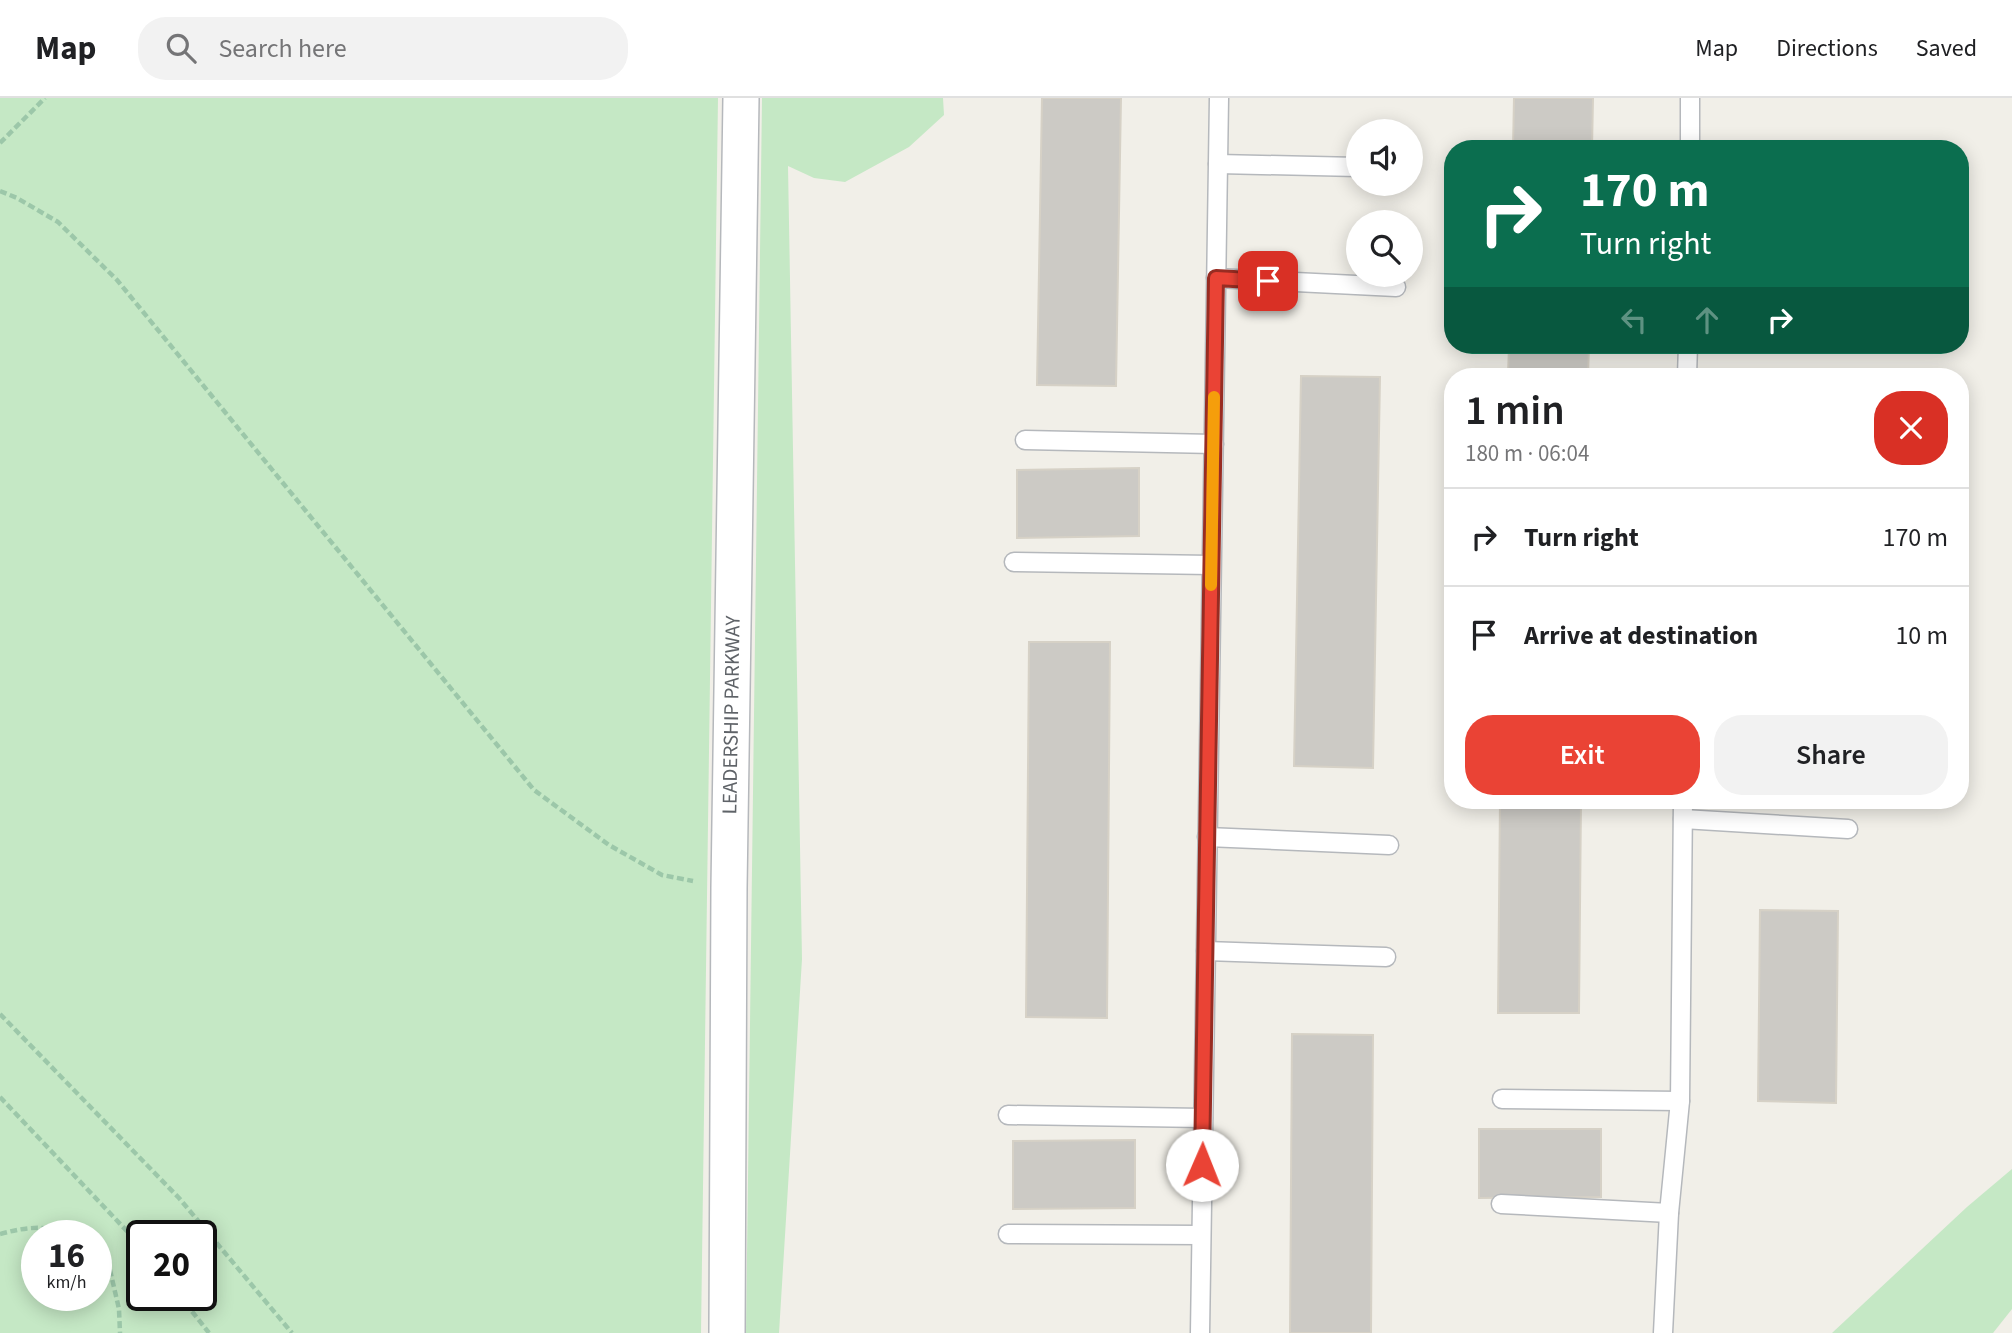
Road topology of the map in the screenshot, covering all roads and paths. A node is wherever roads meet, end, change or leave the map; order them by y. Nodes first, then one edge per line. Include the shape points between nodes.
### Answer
1 (44, 98) edge
2 (741, 98) edge
3 (1219, 98) edge
4 (1690, 98) edge
5 (1690, 140) edge
6 (0, 143) edge
7 (1218, 164) junction
8 (1346, 167) edge
9 (0, 191) edge
10 (1216, 278) junction
11 (1346, 284) edge
12 (1025, 440) dead end
13 (1214, 444) junction
14 (1014, 562) dead end
15 (1211, 565) junction
16 (1683, 809) edge
17 (1683, 820) junction
18 (1848, 828) dead end
19 (1207, 837) junction
20 (1389, 845) dead end
21 (729, 888) junction
22 (1206, 951) junction
23 (1385, 957) dead end
24 (0, 1014) edge
25 (0, 1097) edge
26 (1502, 1099) dead end
27 (1680, 1101) junction
28 (1008, 1115) dead end
29 (1203, 1118) junction
30 (1501, 1204) dead end
31 (1669, 1213) junction
32 (21, 1229) edge
33 (126, 1230) edge
34 (0, 1234) edge
35 (1008, 1234) dead end
36 (1201, 1235) junction
37 (112, 1279) edge
38 (192, 1311) edge
39 (120, 1333) edge
40 (209, 1333) edge
41 (292, 1333) edge
42 (727, 1333) edge
43 (1200, 1333) edge
44 (1663, 1333) edge

1 - 6 path
2 - 21 street, LEADERSHIP PARKWAY
3 - 7 lane
4 - 5 lane
7 - 8 lane
7 - 10 lane
9 - 21 path via 58,222 117,280 534,790 609,845 662,875
10 - 11 lane
10 - 13 lane
12 - 13 lane
13 - 15 lane
14 - 15 lane
15 - 19 lane
16 - 17 lane
17 - 18 lane
17 - 27 lane
19 - 20 lane
19 - 22 lane
21 - 42 street, LEADERSHIP PARKWAY
22 - 23 lane
22 - 29 lane
24 - 41 path via 179,1198
25 - 33 path
26 - 27 lane
27 - 31 lane
28 - 29 lane
29 - 36 lane
30 - 31 lane
31 - 44 lane
32 - 34 path
35 - 36 lane
36 - 43 lane
37 - 39 path
38 - 40 path

